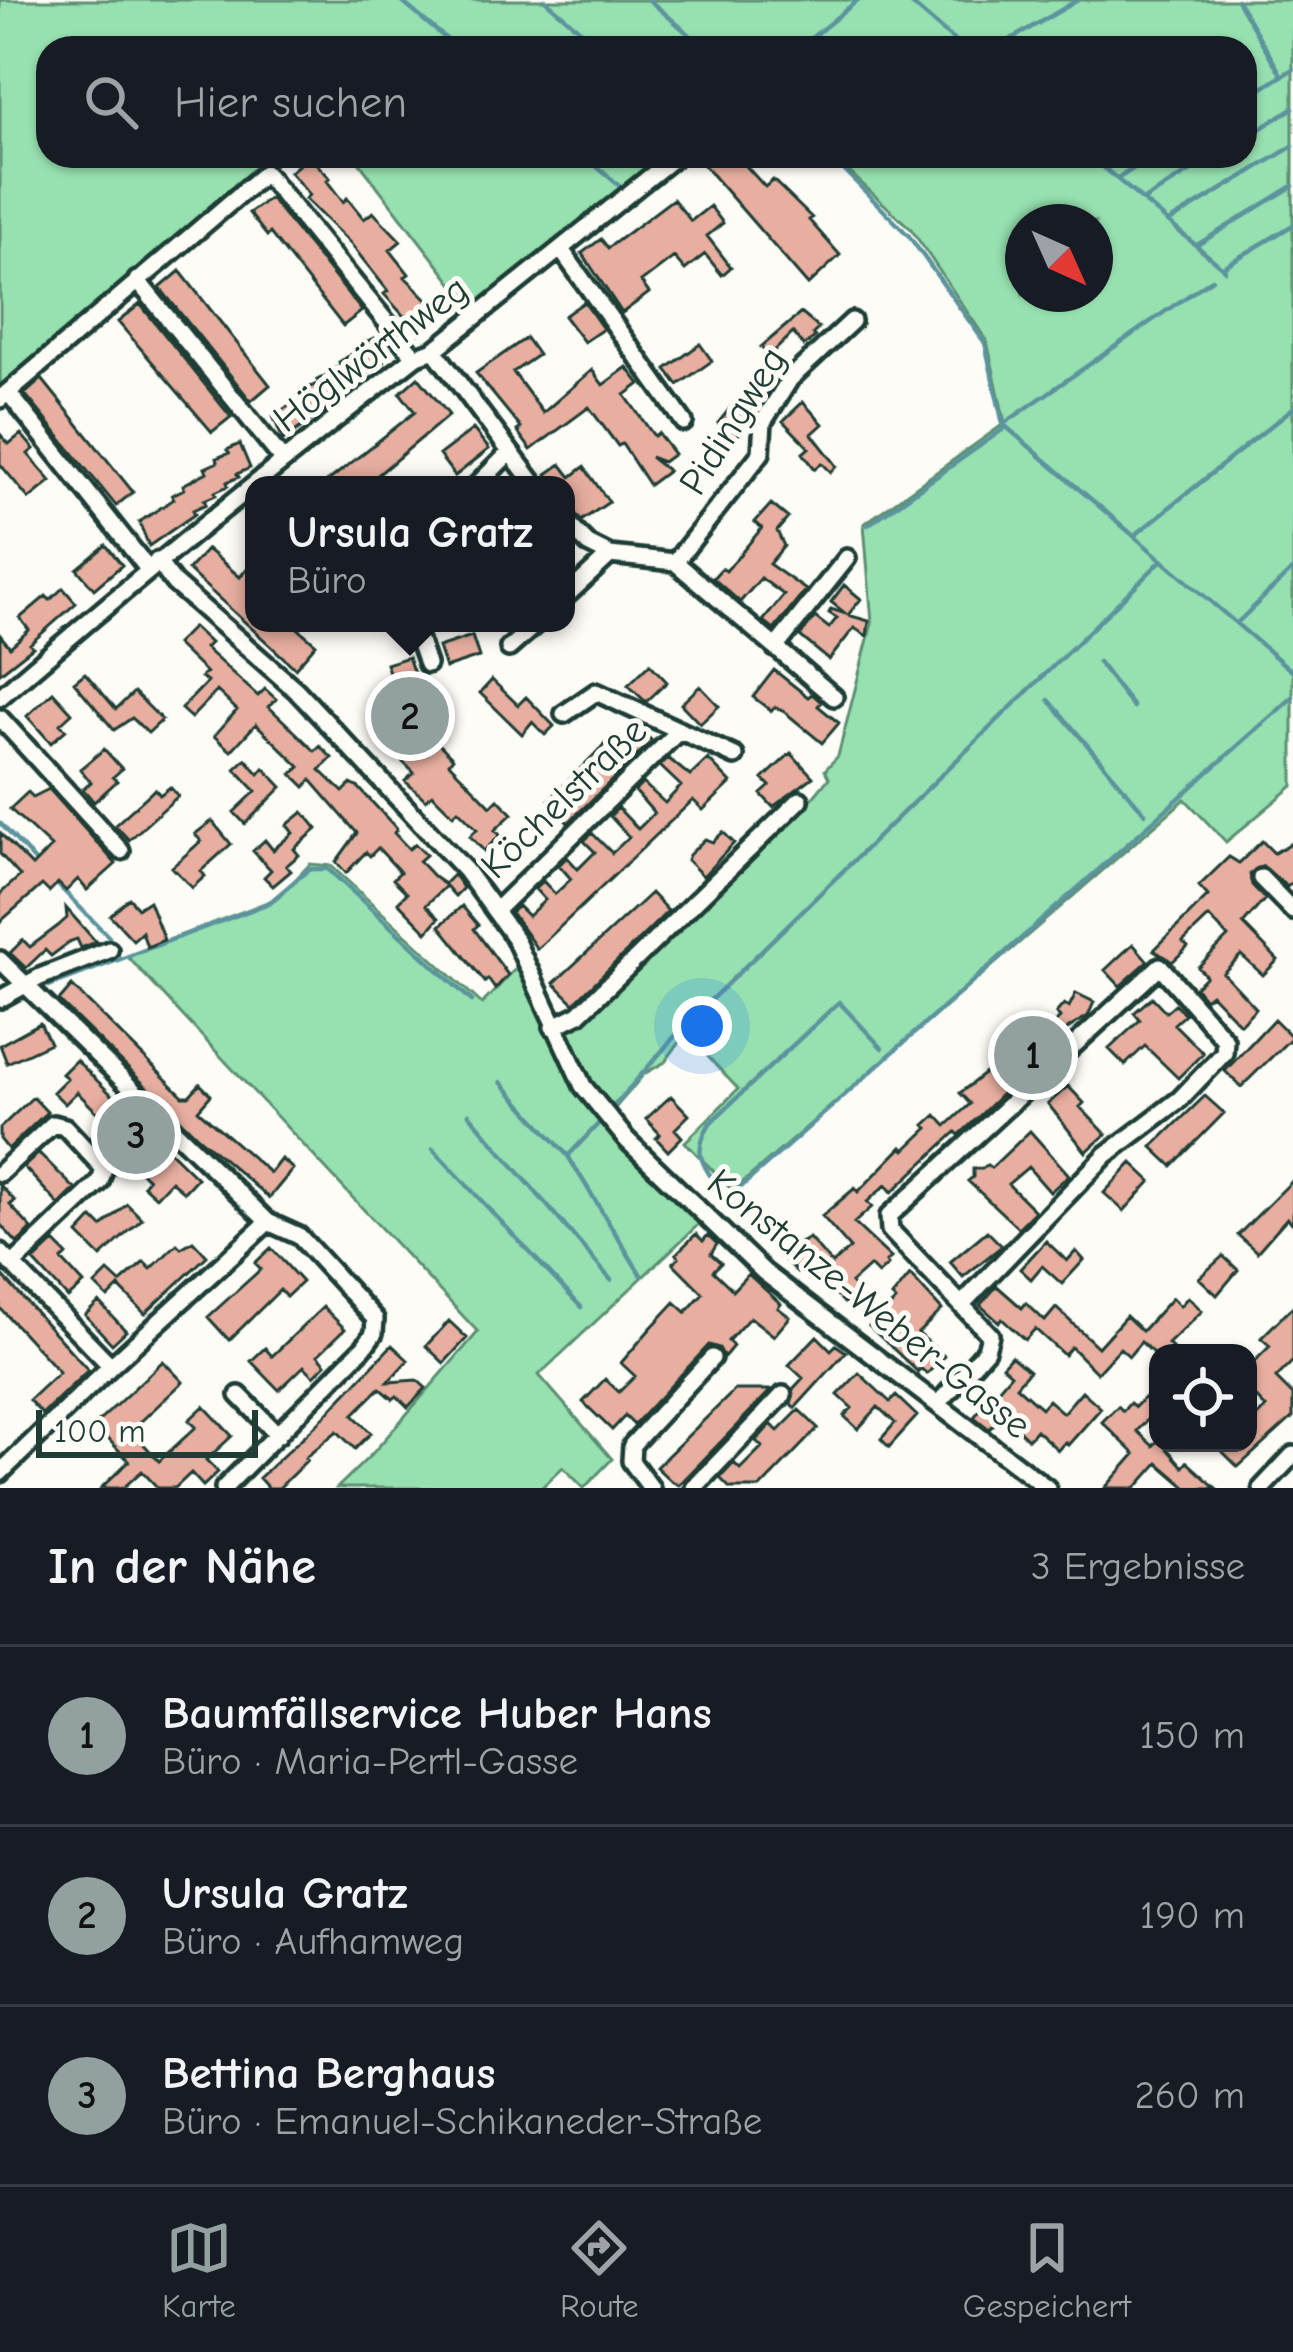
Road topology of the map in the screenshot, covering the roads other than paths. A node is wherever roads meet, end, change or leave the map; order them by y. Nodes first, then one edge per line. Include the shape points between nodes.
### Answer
1 (662, 168) edge
2 (562, 251) junction
3 (137, 280) junction
4 (853, 321) dead end
5 (434, 350) junction
6 (416, 358) junction
7 (4, 395) edge
8 (684, 422) dead end
9 (509, 453) junction
10 (283, 460) junction
11 (263, 476) edge
12 (486, 476) edge
13 (528, 476) edge
14 (245, 491) edge
15 (575, 531) edge
16 (610, 555) junction
17 (847, 557) dead end
18 (675, 562) junction
19 (153, 565) junction
20 (575, 588) edge
21 (416, 632) edge
22 (527, 632) edge
23 (509, 648) dead end
24 (775, 648) junction
25 (427, 664) dead end
26 (0, 697) edge
27 (834, 697) dead end
28 (564, 714) dead end
29 (0, 718) edge
30 (679, 731) junction
31 (735, 756) dead end
32 (800, 800) dead end
33 (121, 851) dead end
34 (1261, 878) dead end
35 (495, 911) junction
36 (1293, 911) edge
37 (109, 950) dead end
38 (0, 960) edge
39 (25, 988) junction
40 (0, 999) edge
41 (553, 1027) junction
42 (0, 1173) edge
43 (268, 1222) junction
44 (6, 1258) edge
45 (962, 1304) junction
46 (712, 1358) dead end
47 (110, 1366) junction
48 (239, 1395) dead end
49 (783, 1395) dead end
50 (938, 1404) junction
51 (278, 1435) junction
52 (1293, 1455) edge
53 (0, 1474) edge
54 (224, 1488) edge
55 (651, 1488) edge
56 (694, 1488) edge
57 (1047, 1488) edge
58 (1262, 1488) edge

1 - 2 street, Höglwörthweg
2 - 5 street, Höglwörthweg
2 - 8 street
3 - 6 street via 265,173
3 - 7 street
3 - 10 street
4 - 18 street, Pidingweg via 790,379 763,422 761,453
5 - 6 street, Höglwörthweg
5 - 9 street
6 - 10 street, Höglwörthweg
7 - 19 street, Konstanze-Weber-Gasse
9 - 12 street
9 - 13 street
10 - 11 street, Höglwörthweg
14 - 19 street, Höglwörthweg
15 - 16 street
16 - 18 street
16 - 20 street
17 - 24 street
18 - 24 street
19 - 26 street, Höglwörthweg
19 - 35 street, Konstanze-Weber-Gasse via 387,783
21 - 25 street
22 - 23 street
24 - 27 street
28 - 30 street, Köchelstraße via 596,692
29 - 33 street
30 - 31 street, Köchelstraße
30 - 35 street, Köchelstraße
32 - 41 street via 579,1014
34 - 36 street
35 - 41 street, Konstanze-Weber-Gasse
37 - 39 street
38 - 39 street
39 - 40 street
39 - 43 street
41 - 50 street, Konstanze-Weber-Gasse via 606,1115 700,1215
42 - 44 street via 53,1124 104,1169 100,1182
43 - 47 street
43 - 51 street via 299,1236 375,1319 364,1347
44 - 47 street
45 - 45 street via 890,1230 893,1209 1160,967 1226,1040 1224,1053 1180,1099 1106,1154
45 - 50 street via 990,1343
46 - 55 street via 632,1445 631,1461
47 - 53 street
48 - 51 street
49 - 56 street
50 - 57 street, Konstanze-Weber-Gasse
51 - 54 street
52 - 58 street

